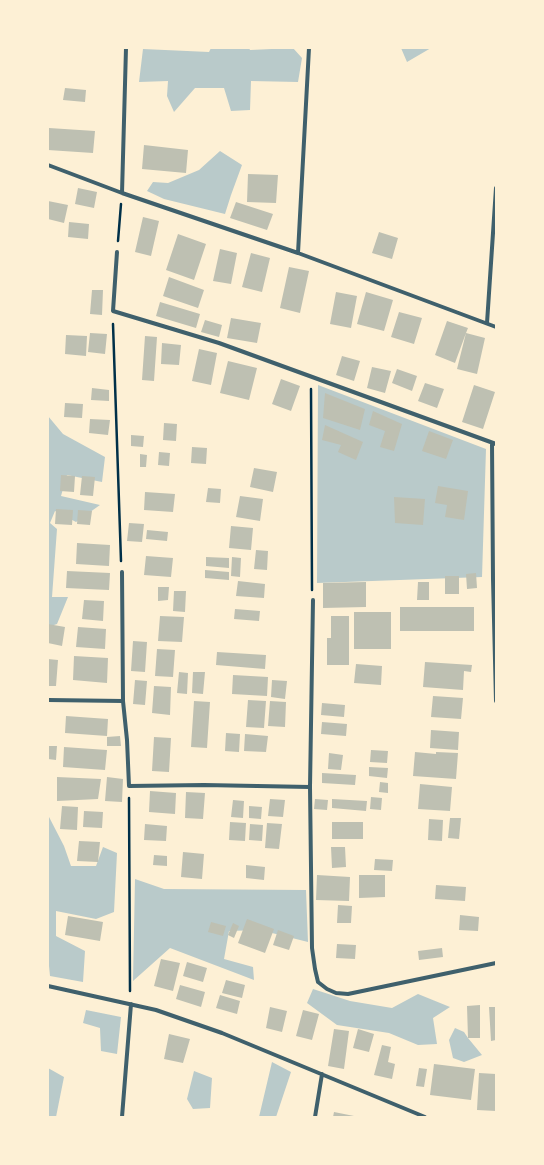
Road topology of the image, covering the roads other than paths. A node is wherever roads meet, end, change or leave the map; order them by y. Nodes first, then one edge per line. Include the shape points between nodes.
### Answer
1 (126, 48) edge
2 (309, 48) edge
3 (48, 165) edge
4 (496, 188) edge
5 (122, 192) junction
6 (117, 252) road end
7 (298, 253) junction
8 (487, 323) junction
9 (496, 326) edge
10 (494, 444) edge
11 (122, 572) road end
12 (312, 600) road end
13 (48, 700) edge
14 (123, 701) junction
15 (496, 701) edge
16 (310, 787) junction
17 (496, 964) edge
18 (48, 986) edge
19 (130, 1004) junction
20 (322, 1074) junction
21 (122, 1117) edge
22 (315, 1117) edge
23 (425, 1117) edge

1 - 5 street
2 - 7 street
3 - 5 street
4 - 8 street
5 - 7 street
6 - 10 street via 112,311 219,343
7 - 8 street
8 - 9 street
10 - 15 street via 493,579
11 - 14 street
12 - 16 street
13 - 14 street
14 - 16 street via 129,786
16 - 17 street via 312,948 318,982 336,993 348,994
18 - 19 street
19 - 20 street via 156,1010 222,1033
19 - 21 street
20 - 22 street
20 - 23 street

